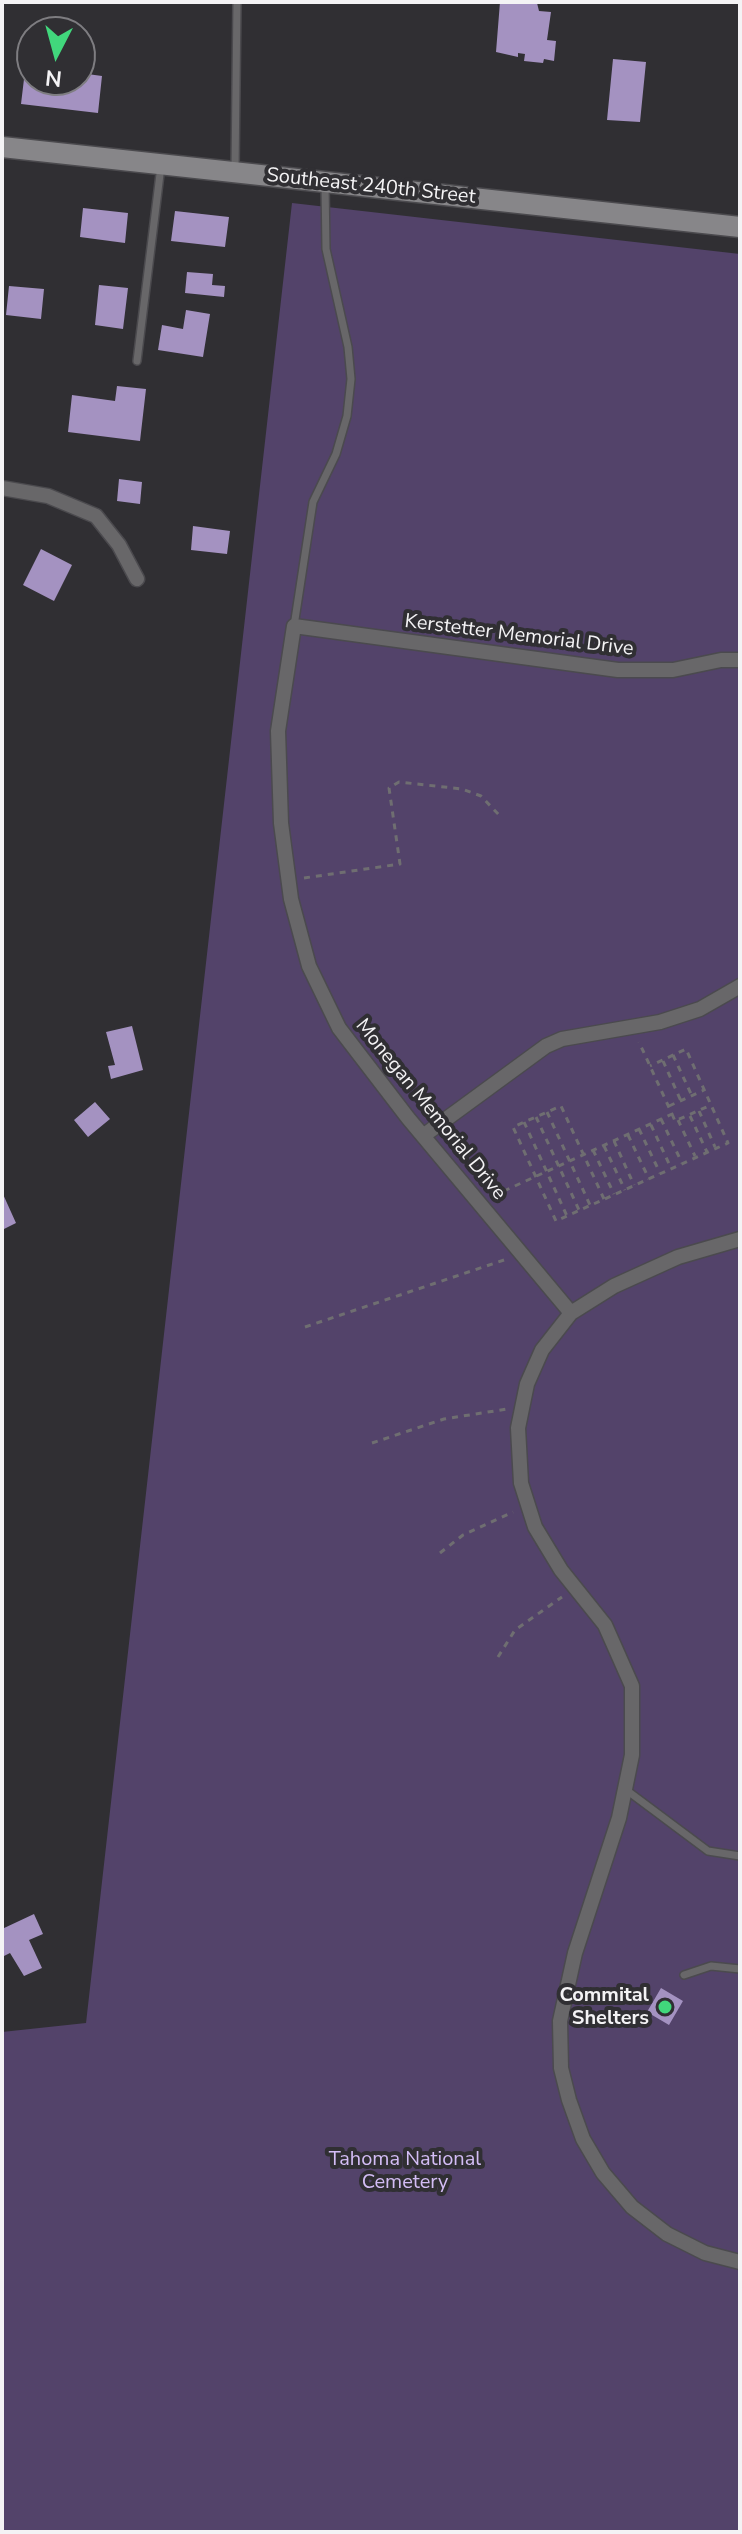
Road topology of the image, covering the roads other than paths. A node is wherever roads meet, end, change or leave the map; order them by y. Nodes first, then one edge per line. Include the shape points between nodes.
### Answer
1 (237, 2) edge
2 (2, 147) edge
3 (161, 164) junction
4 (235, 172) junction
5 (325, 182) junction
6 (740, 227) edge
7 (137, 361) dead end
8 (2, 488) edge
9 (137, 579) dead end
10 (294, 626) junction
11 (740, 660) edge
12 (740, 986) edge
13 (423, 1136) junction
14 (740, 1239) edge
15 (571, 1313) junction
16 (625, 1789) junction
17 (740, 1856) edge
18 (740, 1969) edge
19 (684, 1975) dead end
20 (740, 2262) edge

1 - 4 lane
2 - 3 main road, Southeast 240th Street
3 - 4 main road, Southeast 240th Street
3 - 7 lane
4 - 5 main road, Southeast 240th Street
5 - 6 main road, Southeast 240th Street
5 - 10 lane via 326,249 351,379 336,454 313,502
8 - 9 street via 48,496 96,516
10 - 11 street, Kerstetter Memorial Drive via 618,670 673,670
10 - 13 street, Monegan Memorial Drive via 278,731 281,823 291,899 309,966 339,1028
12 - 13 street via 700,1009 660,1022 546,1046
13 - 15 street, Monegan Memorial Drive
14 - 15 street via 678,1257
15 - 16 street via 542,1350 527,1384 518,1428 521,1483 535,1527 605,1625 632,1686 632,1755
16 - 17 lane via 708,1851
16 - 20 street via 575,1953 560,2021 561,2068 583,2139 632,2207 667,2234 705,2253
18 - 19 lane via 711,1966

